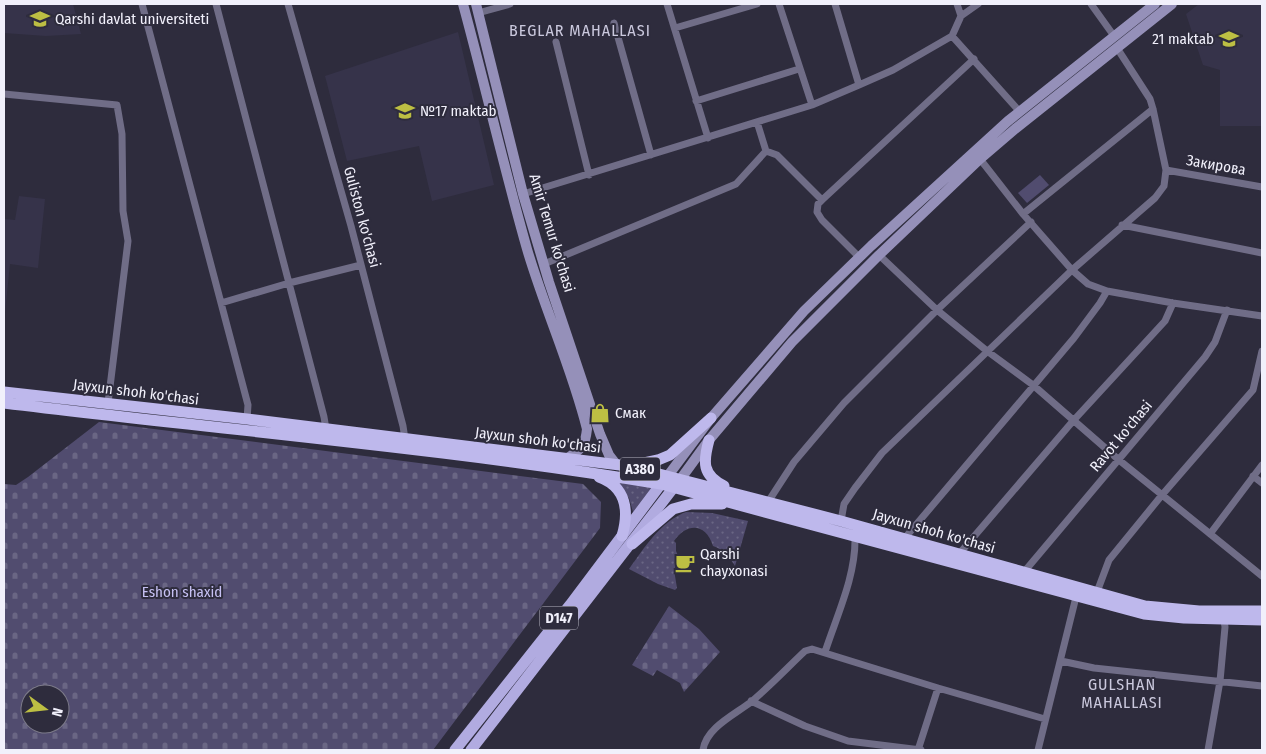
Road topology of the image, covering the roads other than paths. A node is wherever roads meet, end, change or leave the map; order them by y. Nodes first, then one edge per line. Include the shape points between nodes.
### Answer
1 (142, 4) edge
2 (216, 4) edge
3 (288, 4) edge
4 (463, 4) edge
5 (510, 4) edge
6 (667, 4) edge
7 (757, 4) edge
8 (779, 4) edge
9 (835, 4) edge
10 (957, 4) edge
11 (978, 4) edge
12 (1091, 4) edge
13 (1154, 4) edge
14 (1172, 4) edge
15 (477, 9) edge
16 (961, 16) junction
17 (614, 23) dead end
18 (675, 28) junction
19 (952, 36) junction
20 (1114, 36) junction
21 (556, 42) dead end
22 (1117, 48) junction
23 (974, 59) junction
24 (799, 70) junction
25 (859, 85) junction
26 (4, 94) edge
27 (696, 101) junction
28 (812, 105) junction
29 (1153, 108) junction
30 (1020, 112) junction
31 (757, 122) junction
32 (1000, 136) junction
33 (708, 138) junction
34 (766, 152) junction
35 (651, 155) junction
36 (980, 159) junction
37 (1166, 170) junction
38 (589, 175) junction
39 (1262, 187) edge
40 (523, 194) junction
41 (822, 200) junction
42 (1023, 214) junction
43 (1031, 222) junction
44 (1122, 225) junction
45 (1262, 253) edge
46 (879, 255) junction
47 (859, 258) junction
48 (544, 264) junction
49 (360, 265) junction
50 (1072, 270) junction
51 (289, 283) junction
52 (1106, 291) junction
53 (221, 303) junction
54 (1173, 303) junction
55 (938, 310) junction
56 (1227, 310) junction
57 (1262, 316) edge
58 (987, 350) junction
59 (1262, 351) edge
60 (1033, 385) junction
61 (9, 398) edge
62 (103, 403) junction
63 (97, 414) junction
64 (711, 418) junction
65 (247, 419) junction
66 (1073, 421) junction
67 (326, 429) junction
68 (405, 439) junction
69 (709, 440) junction
70 (568, 458) junction
71 (1119, 460) junction
72 (616, 464) junction
73 (1262, 465) edge
74 (628, 466) junction
75 (584, 472) junction
76 (1253, 476) junction
77 (664, 480) junction
78 (678, 483) junction
79 (1262, 483) edge
80 (1162, 495) junction
81 (737, 499) junction
82 (768, 502) junction
83 (840, 521) junction
84 (1210, 534) junction
85 (622, 536) junction
86 (855, 537) junction
87 (904, 538) junction
88 (632, 544) junction
89 (959, 554) junction
90 (1024, 572) junction
91 (1262, 576) edge
92 (1096, 592) junction
93 (1076, 597) junction
94 (1262, 611) edge
95 (1224, 620) junction
96 (1262, 620) edge
97 (825, 652) junction
98 (1061, 661) junction
99 (1220, 680) junction
100 (1262, 686) edge
101 (938, 688) junction
102 (751, 701) junction
103 (1045, 719) junction
104 (455, 750) edge
105 (472, 750) edge
106 (703, 750) edge
107 (919, 750) edge
108 (1038, 750) edge
109 (1208, 750) edge

1 - 53 street
2 - 51 street
3 - 49 street, Guliston ko'chasi
4 - 70 main road, Amir Temur ko'chasi via 527,249 587,429 583,447
5 - 15 street
6 - 18 street
7 - 18 street
8 - 24 street
9 - 25 street
10 - 16 street
11 - 16 street
12 - 20 street
13 - 20 main road
14 - 22 main road
15 - 40 main road, Amir Temur ko'chasi
16 - 19 street
17 - 35 street
18 - 27 street
19 - 23 street
19 - 25 street via 893,70
20 - 30 main road
21 - 38 street
22 - 29 street
22 - 32 main road
23 - 30 street
23 - 41 street
24 - 27 street
24 - 28 street
25 - 28 street
26 - 62 street via 117,105 122,134 123,211 128,241
27 - 33 street
28 - 31 street
29 - 37 street
29 - 42 street
30 - 32 main road
31 - 33 street
31 - 34 street
32 - 36 main road
32 - 47 main road
33 - 35 street
34 - 41 street via 777,155
34 - 48 street via 736,184
35 - 38 street
36 - 42 street
36 - 46 main road
37 - 39 street, Закирова
37 - 44 street via 1164,186 1155,198
38 - 40 street
40 - 48 main road, Amir Temur ko'chasi
41 - 47 street via 817,212 822,220
42 - 43 street
43 - 50 street
43 - 55 street
44 - 45 street
44 - 50 street
46 - 55 street
46 - 69 main road via 792,342
47 - 64 main road via 804,311
48 - 72 main road, Amir Temur ko'chasi via 600,434
49 - 51 street
49 - 68 street, Guliston ko'chasi
50 - 52 street via 1088,284
50 - 58 street
51 - 53 street
51 - 67 street
52 - 54 street
52 - 60 street via 1074,338
53 - 65 street via 248,405
54 - 56 street
54 - 66 street via 1165,321
55 - 58 street
55 - 82 street via 844,403 794,462
56 - 57 street
56 - 71 street, Ravot ko'chasi via 1215,342 1205,357
58 - 60 street
58 - 83 street via 882,454 854,488 844,504
59 - 80 street via 1253,390
60 - 66 street
60 - 87 street
61 - 62 highway, Jayxun shoh ko'chasi / A380
61 - 63 highway, Jayxun shoh ko'chasi / A380
62 - 63 highway
62 - 65 highway, Jayxun shoh ko'chasi / A380
63 - 75 highway, Jayxun shoh ko'chasi / A380
64 - 74 highway via 670,455
64 - 77 main road
65 - 67 highway, Jayxun shoh ko'chasi / A380
66 - 71 street
66 - 89 street
67 - 68 highway, Jayxun shoh ko'chasi / A380
68 - 70 highway, Jayxun shoh ko'chasi / A380
69 - 78 main road
69 - 81 highway via 704,457 710,477
70 - 72 highway, Jayxun shoh ko'chasi / A380
71 - 80 street
71 - 90 street, Ravot ko'chasi
72 - 74 highway, Jayxun shoh ko'chasi / A380
73 - 76 street
74 - 77 highway, Jayxun shoh ko'chasi / A380
75 - 77 highway, Jayxun shoh ko'chasi / A380
75 - 85 highway via 607,480 620,493 626,506
76 - 79 street
76 - 84 street
77 - 78 highway, Jayxun shoh ko'chasi / A380
77 - 85 main road, D147
78 - 81 highway, Jayxun shoh ko'chasi / A380
78 - 88 main road, D147
80 - 84 street
80 - 92 street via 1109,560
81 - 82 highway, Jayxun shoh ko'chasi / A380
81 - 86 highway, Jayxun shoh ko'chasi / A380
81 - 88 highway via 674,509
82 - 83 highway, Jayxun shoh ko'chasi / A380
83 - 87 highway, Jayxun shoh ko'chasi / A380
84 - 91 street
85 - 104 main road, D147
86 - 93 highway, Jayxun shoh ko'chasi / A380
86 - 97 street via 852,570
87 - 89 highway, Jayxun shoh ko'chasi / A380
88 - 105 main road, D147
89 - 90 highway, Jayxun shoh ko'chasi / A380
90 - 92 highway, Jayxun shoh ko'chasi / A380
92 - 94 highway, Jayxun shoh ko'chasi / A380 via 1145,606 1177,610
93 - 95 highway, Jayxun shoh ko'chasi / A380 via 1144,614
93 - 98 street
95 - 96 highway, Jayxun shoh ko'chasi / A380
95 - 99 street
97 - 101 street
97 - 102 street via 805,651
98 - 99 street via 1094,668
98 - 103 street
99 - 100 street
99 - 109 street
101 - 103 street
101 - 107 street
102 - 106 street via 720,724 704,742
102 - 107 street via 804,726 848,740
103 - 108 street

